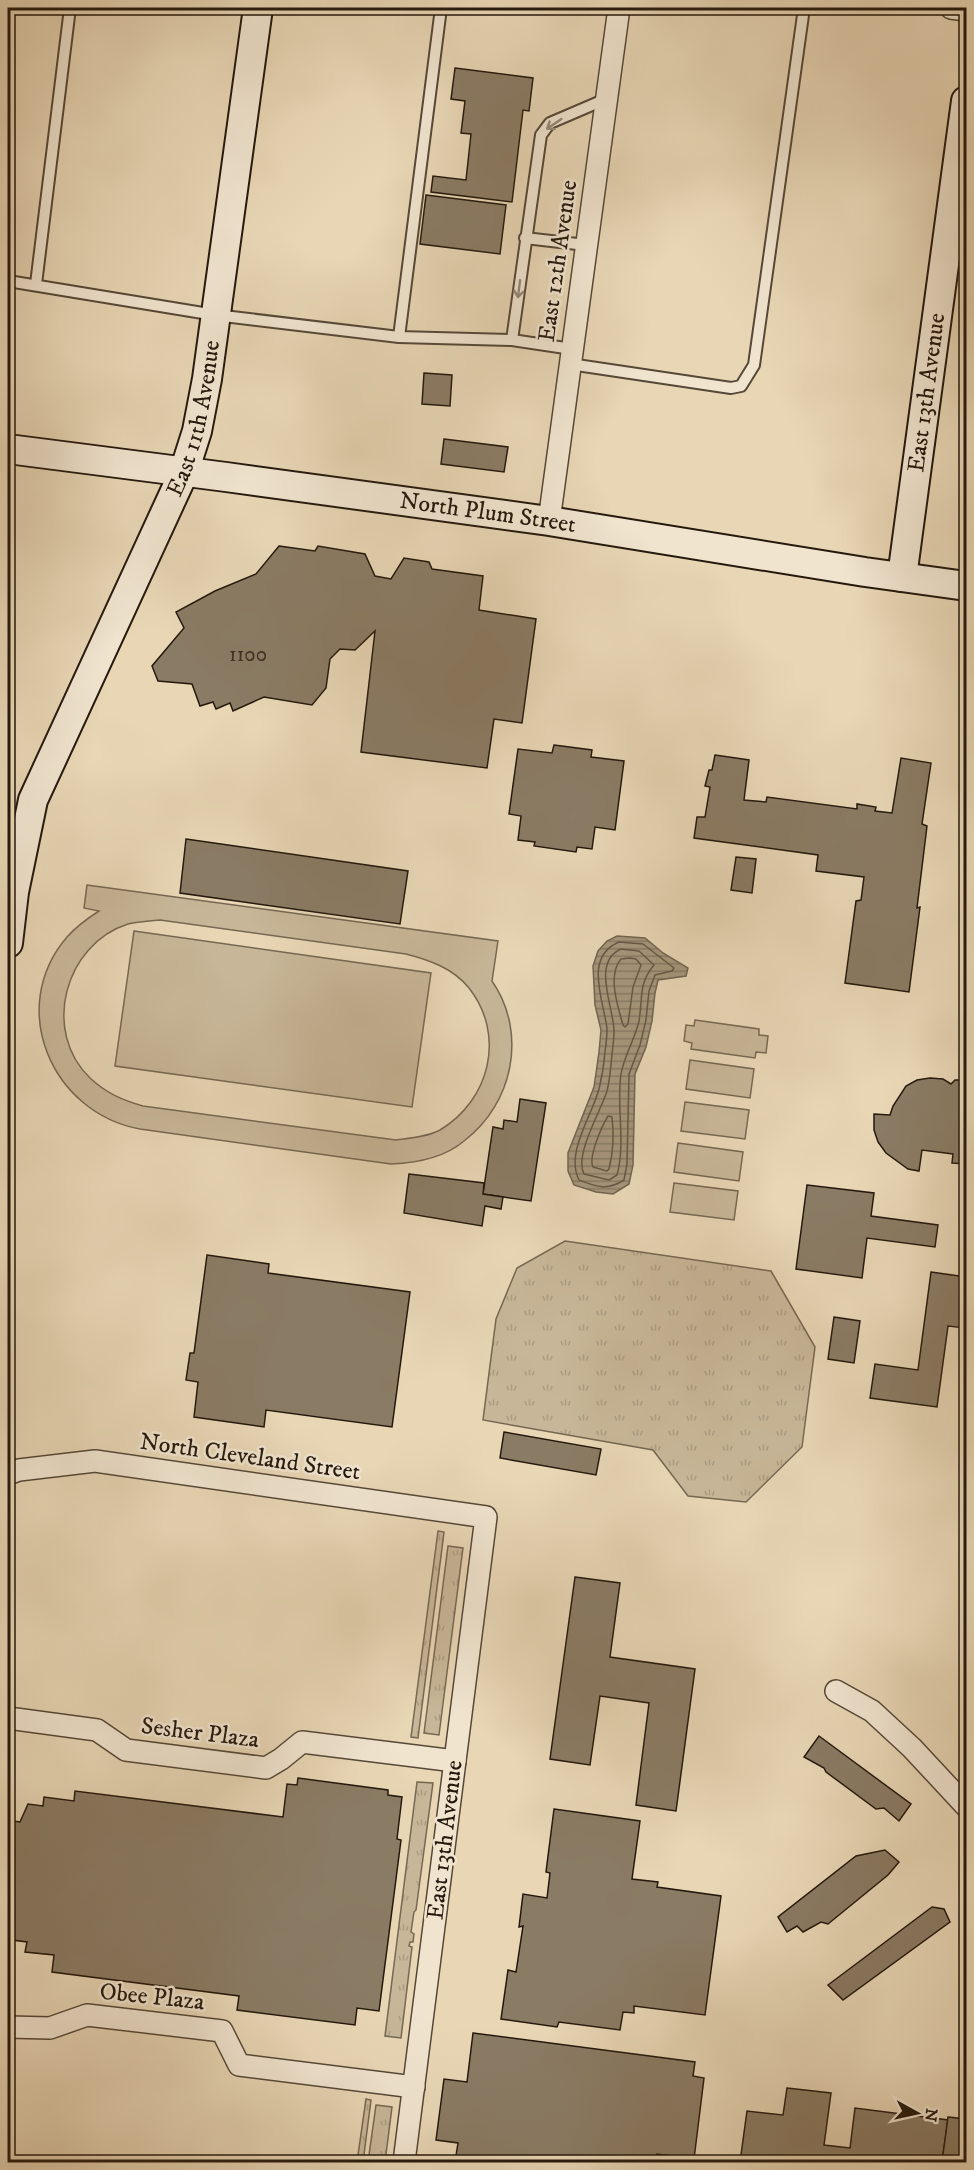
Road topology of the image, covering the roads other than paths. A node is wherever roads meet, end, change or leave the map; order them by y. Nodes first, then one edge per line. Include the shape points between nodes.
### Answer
1 (70, 8) edge
2 (258, 8) edge
3 (441, 8) edge
4 (619, 8) edge
5 (804, 8) edge
6 (951, 8) edge
7 (966, 9) edge
8 (606, 99) junction
9 (966, 102) edge
10 (525, 238) junction
11 (586, 245) junction
12 (8, 280) edge
13 (36, 284) junction
14 (215, 315) junction
15 (399, 337) junction
16 (512, 340) junction
17 (571, 357) junction
18 (8, 449) edge
19 (184, 472) junction
20 (549, 521) junction
21 (902, 577) junction
22 (966, 586) edge
23 (33, 800) junction
24 (8, 822) edge
25 (8, 943) edge
26 (8, 1474) edge
27 (486, 1517) joint
28 (836, 1691) dead end
29 (8, 1718) edge
30 (454, 1761) junction
31 (966, 1806) edge
32 (8, 2027) edge
33 (414, 2087) junction
34 (404, 2163) edge

1 - 13 lane
2 - 14 street, East 11th Avenue
3 - 15 lane
4 - 8 street, East 12th Avenue
5 - 17 lane via 751,372 741,386 731,388
6 - 7 street
8 -> 10 lane via 550,123 541,135
8 - 11 street, East 12th Avenue
9 - 21 street, East 13th Avenue
10 - 11 lane
10 -> 16 lane
11 - 17 street, East 12th Avenue
12 - 13 lane
13 - 14 lane
14 - 15 lane
14 - 19 street, East 11th Avenue via 197,431
15 - 16 lane
16 - 17 lane
17 - 20 street, East 12th Avenue
18 - 19 street, North Plum Street
19 - 20 street, North Plum Street
19 - 23 street, East 11th Avenue
20 - 21 street, North Plum Street
21 - 22 street, North Plum Street
23 - 24 street, East 11th Avenue
23 - 25 street, East 11th Avenue
26 - 27 street, North Cleveland Street via 95,1461
27 - 30 street, East 13th Avenue
28 - 31 street via 872,1711
29 - 30 street, Sesher Plaza via 97,1730 126,1750 266,1768 302,1742
30 - 33 street, East 13th Avenue
32 - 33 street, Obee Plaza via 50,2028 87,2015 222,2031 239,2065
33 - 34 street, East 13th Avenue

